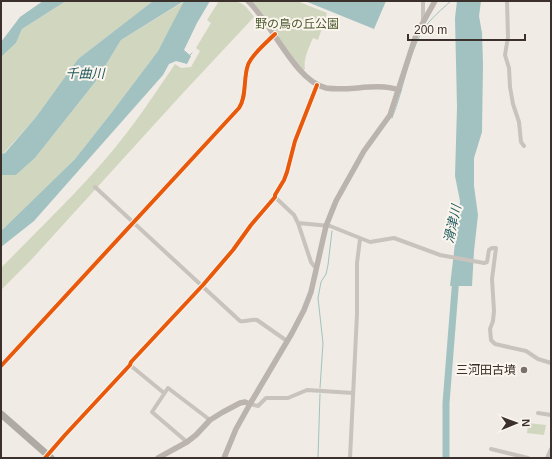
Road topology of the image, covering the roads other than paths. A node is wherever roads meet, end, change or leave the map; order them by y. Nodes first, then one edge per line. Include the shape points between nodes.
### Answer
1 (248, 1) edge
2 (423, 1) edge
3 (435, 1) edge
4 (507, 1) edge
5 (423, 22) junction
6 (274, 34) junction
7 (317, 85) junction
8 (399, 90) junction
9 (524, 146) dead end
10 (95, 187) dead end
11 (275, 197) junction
12 (134, 221) junction
13 (298, 223) junction
14 (326, 226) junction
15 (360, 239) junction
16 (317, 266) junction
17 (203, 285) junction
18 (288, 341) junction
19 (551, 363) edge
20 (130, 365) junction
21 (1, 366) edge
22 (164, 393) junction
23 (353, 393) junction
24 (250, 404) junction
25 (538, 413) dead end
26 (1, 414) edge
27 (551, 415) edge
28 (210, 420) junction
29 (187, 442) junction
30 (490, 449) dead end
31 (551, 449) edge
32 (47, 457) edge
33 (158, 458) edge
34 (224, 458) edge
35 (350, 458) edge
36 (528, 458) edge
37 (547, 458) edge

1 - 6 street
2 - 5 street
3 - 5 street
4 - 9 street via 508,37 505,55 510,68 513,104
5 - 8 street via 412,45
6 - 7 street via 301,73
6 - 12 street via 249,62 239,108
7 - 8 street via 326,88 383,87
7 - 11 street via 295,141 287,172
8 - 14 street via 390,115 349,177
10 - 12 street
11 - 13 street via 294,215
11 - 17 street
12 - 17 street
12 - 21 street
13 - 14 street
13 - 16 street via 311,262
14 - 15 street via 345,231
14 - 16 street
15 - 19 street via 370,242 394,238 440,255 484,263 487,262 489,250 496,248 492,280 494,311 490,329 491,340 495,344 526,351 538,359
15 - 23 street via 356,263 357,314
16 - 18 street via 308,300
17 - 18 street via 240,321 257,320
17 - 20 street
18 - 24 street
20 - 22 street
20 - 32 street
22 - 28 street via 168,388
22 - 29 street via 152,412
23 - 24 street via 307,390 288,398 266,398 258,406
23 - 35 street
24 - 28 street via 240,402
24 - 34 street
25 - 27 street
26 - 32 highway
28 - 29 street
29 - 33 street
30 - 36 street
31 - 37 street

